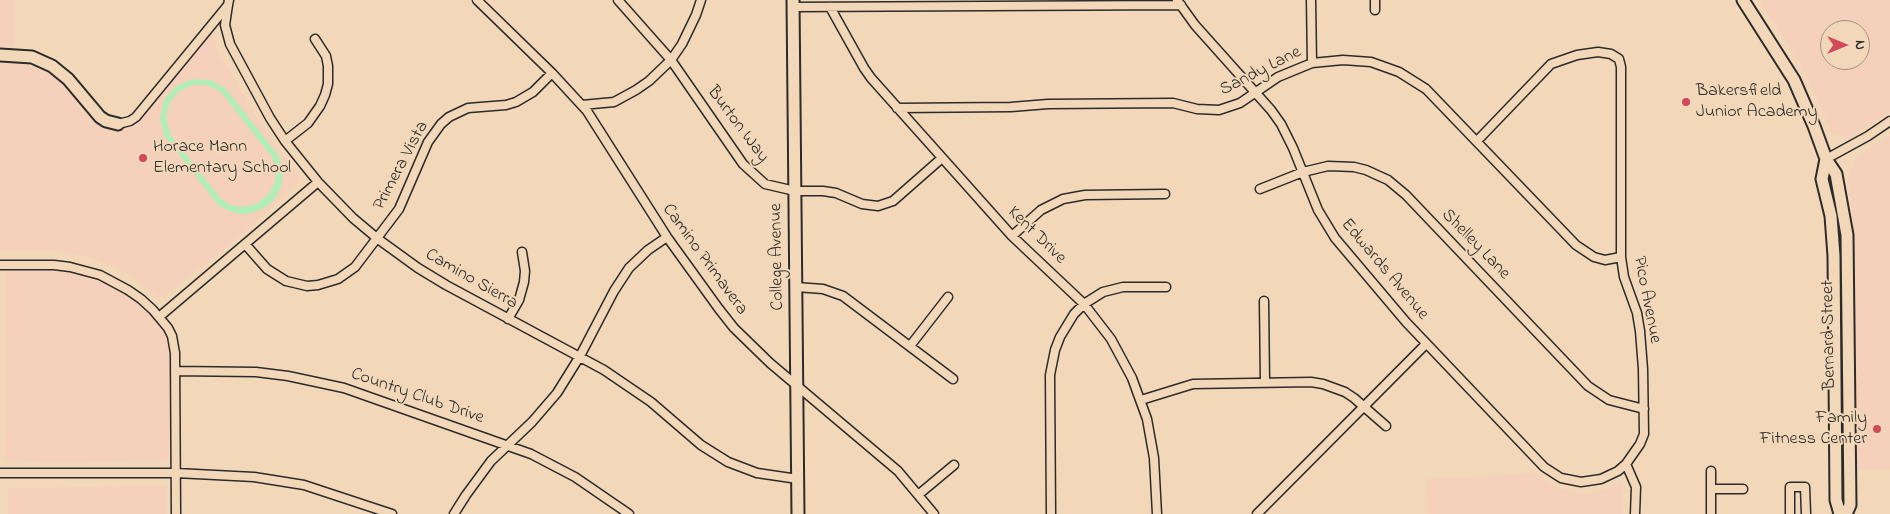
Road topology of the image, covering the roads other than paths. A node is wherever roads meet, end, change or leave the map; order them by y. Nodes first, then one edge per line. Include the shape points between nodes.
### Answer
1 (478, 0) edge
2 (618, 0) edge
3 (701, 0) edge
4 (1311, 0) edge
5 (1375, 0) edge
6 (1743, 0) edge
7 (228, 2) edge
8 (1179, 2) edge
9 (1034, 3) edge
10 (793, 4) edge
11 (830, 7) junction
12 (1375, 10) dead end
13 (316, 39) dead end
14 (0, 55) edge
15 (670, 60) junction
16 (1312, 63) junction
17 (552, 73) junction
18 (1256, 93) junction
19 (582, 105) junction
20 (898, 108) junction
21 (1890, 121) edge
22 (118, 124) joint
23 (285, 141) junction
24 (1477, 141) junction
25 (942, 158) junction
26 (1826, 159) junction
27 (1302, 172) junction
28 (318, 182) junction
29 (1260, 190) dead end
30 (795, 191) junction
31 (1166, 194) dead end
32 (1012, 236) junction
33 (667, 237) junction
34 (378, 239) junction
35 (245, 244) junction
36 (522, 252) dead end
37 (1621, 257) junction
38 (0, 265) edge
39 (796, 287) junction
40 (1166, 287) dead end
41 (948, 296) dead end
42 (1264, 301) dead end
43 (1084, 304) junction
44 (159, 317) junction
45 (508, 319) junction
46 (1426, 344) junction
47 (910, 346) junction
48 (580, 356) junction
49 (175, 371) junction
50 (953, 379) dead end
51 (1265, 383) junction
52 (797, 386) junction
53 (1141, 400) junction
54 (1363, 406) junction
55 (1644, 409) junction
56 (1386, 426) dead end
57 (507, 444) junction
58 (1626, 464) junction
59 (954, 465) dead end
60 (1711, 471) dead end
61 (0, 473) edge
62 (176, 473) junction
63 (798, 479) junction
64 (1712, 489) junction
65 (1743, 489) dead end
66 (918, 495) junction
67 (176, 514) edge
68 (392, 514) edge
69 (454, 514) edge
70 (629, 514) edge
71 (798, 514) edge
72 (934, 514) edge
73 (1051, 514) edge
74 (1157, 514) edge
75 (1257, 514) edge
76 (1635, 514) edge
77 (1711, 514) edge
78 (1790, 514) edge
79 (1806, 514) edge
80 (1840, 514) edge
81 (1846, 514) edge

1 - 17 street, Camino Primavera
2 - 15 street, Burton Way
3 - 15 street via 690,30
4 - 16 street
5 - 12 street
6 - 26 street, Bernard Street via 1794,80
7 - 22 street via 136,117
7 - 23 street, Camino Sierra via 225,25 230,44
8 - 9 street
8 - 18 street, Edwards Avenue via 1195,25
9 - 11 street
10 - 11 street
10 - 30 street, College Avenue
11 - 20 street, Kent Drive via 864,68
13 - 23 street via 328,66 325,95 308,123
14 - 22 street via 32,57 52,66 68,79 100,117
15 - 19 street via 649,81 622,99 606,104
15 - 30 street, Burton Way via 743,164 765,184
16 - 18 street, Sandy Lane via 1278,77
16 - 24 street, Sandy Lane via 1357,60 1399,72 1426,89
17 - 19 street, Camino Primavera
17 - 34 street, Primera Vista via 534,92 516,102 468,108 441,124 428,142 399,209
18 - 20 street, Sandy Lane via 1240,104 1219,110 1173,103
18 - 27 street, Edwards Avenue via 1280,124
19 - 33 street, Camino Primavera
20 - 25 street, Kent Drive
21 - 26 street
23 - 28 street, Camino Sierra
24 - 37 street, Sandy Lane via 1576,245 1605,260
24 - 37 street, Pico Avenue via 1551,64 1586,54 1606,53 1619,59
25 - 30 street, Burton Way via 893,201 878,206 862,204 836,193
25 - 32 street, Kent Drive
26 - 80 street, Bernard Street via 1822,180 1831,216 1834,256 1836,500
26 - 81 street, Bernard Street via 1836,174 1847,236 1850,505
27 - 29 street, Shelley Lane
27 - 46 street, Edwards Avenue via 1318,210 1335,238
27 - 55 street, Shelley Lane via 1341,166 1366,170 1388,180 1588,386 1609,400
28 - 34 street, Camino Sierra
28 - 35 street
30 - 39 street, College Avenue
31 - 32 street via 1068,198 1041,210
32 - 43 street, Kent Drive
33 - 48 street via 638,258 624,274
33 - 52 street, Camino Primavera via 734,328
34 - 35 street, Primera Vista via 346,274 318,285 296,284 276,276
34 - 45 street, Camino Sierra via 418,268
35 - 44 street
36 - 45 street via 524,282
37 - 55 street, Pico Avenue via 1640,331
38 - 44 street via 54,265 92,273 128,290
39 - 47 street via 823,289 844,296
39 - 52 street, College Avenue
40 - 43 street via 1113,289
41 - 47 street
42 - 51 street
43 - 53 street, Kent Drive via 1116,346
43 - 73 street via 1066,326 1052,362
44 - 49 street via 172,336
45 - 48 street, Camino Sierra
46 - 54 street
46 - 58 street, Edwards Avenue via 1552,473 1571,481 1591,482 1610,476
47 - 50 street
48 - 57 street via 545,408
48 - 63 street, Camino Sierra via 628,385 701,445 728,462 757,474
49 - 57 street, Country Club Drive via 256,372 313,380 376,398
49 - 62 street
51 - 53 street via 1193,384
51 - 54 street via 1323,384 1345,392
52 - 63 street, College Avenue
52 - 66 street, Camino Primavera via 898,471
53 - 74 street, Kent Drive via 1154,458
54 - 56 street
54 - 75 street
55 - 58 street, Pico Avenue via 1644,434
57 - 69 street via 476,479
57 - 70 street, Country Club Drive via 575,477
58 - 76 street via 1636,487
59 - 66 street
60 - 64 street
61 - 62 street
62 - 67 street
62 - 68 street via 279,480 328,492
63 - 71 street, College Avenue
64 - 65 street
64 - 77 street
66 - 72 street, Camino Primavera
78 - 79 street via 1790,487 1806,486

